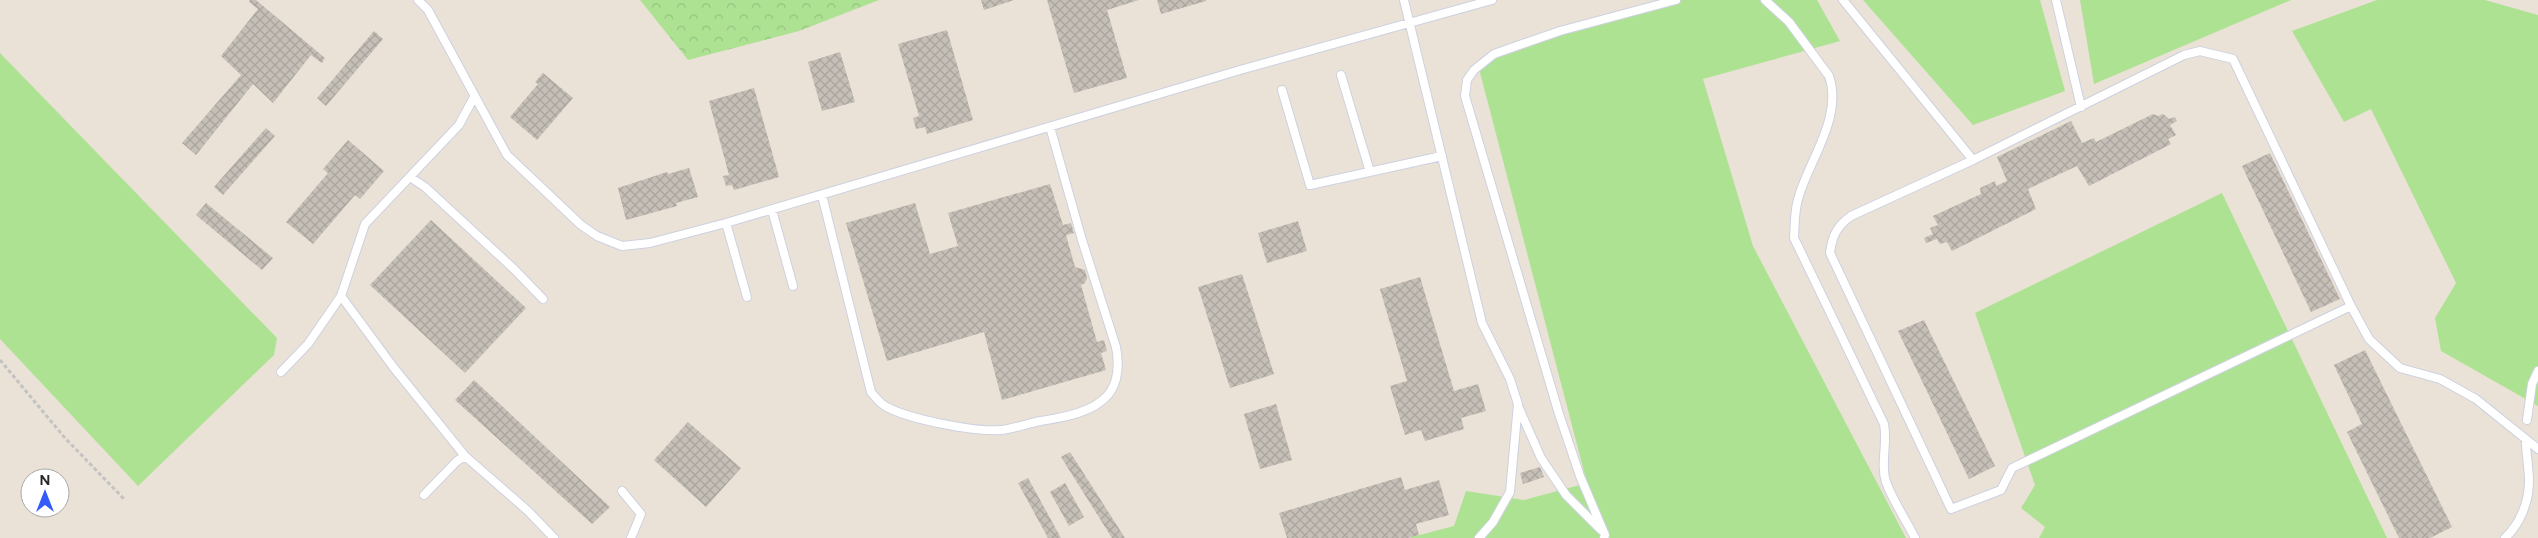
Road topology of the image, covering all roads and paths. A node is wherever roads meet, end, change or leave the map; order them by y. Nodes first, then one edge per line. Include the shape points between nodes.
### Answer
1 (418, 0) edge
2 (1404, 0) edge
3 (1492, 0) edge
4 (1676, 0) edge
5 (1765, 0) edge
6 (1843, 0) edge
7 (2056, 0) edge
8 (1410, 23) junction
9 (1341, 75) dead end
10 (1282, 90) dead end
11 (474, 97) junction
12 (2081, 107) junction
13 (1050, 127) junction
14 (1442, 156) junction
15 (1973, 160) junction
16 (1370, 172) junction
17 (410, 177) junction
18 (822, 195) junction
19 (772, 210) junction
20 (726, 223) junction
21 (793, 286) dead end
22 (340, 296) junction
23 (747, 297) dead end
24 (543, 299) dead end
25 (2351, 306) junction
26 (0, 360) edge
27 (2538, 371) edge
28 (281, 372) dead end
29 (1518, 404) junction
30 (2527, 420) dead end
31 (2526, 442) dead end
32 (2538, 449) edge
33 (465, 456) junction
34 (622, 491) dead end
35 (424, 495) dead end
36 (124, 499) dead end
37 (1606, 537) edge
38 (554, 538) edge
39 (631, 538) edge
40 (1479, 538) edge
41 (1915, 538) edge
42 (2505, 538) edge

1 - 11 lane via 428,10
2 - 8 lane
3 - 8 lane
4 - 37 lane via 1560,31 1494,54 1467,80 1465,96 1559,414 1580,476
5 - 41 lane via 1788,22 1829,76 1832,86 1830,116 1799,195 1794,238 1884,424 1886,482
6 - 15 lane
7 - 12 lane
8 - 13 lane
8 - 14 lane
9 - 16 lane
10 - 16 lane via 1310,185
11 - 17 lane via 459,125
11 - 20 lane via 507,155 581,225 598,236 622,246 650,243
12 - 15 lane
12 - 25 lane via 2184,55 2200,50 2233,59
13 - 18 lane
13 - 18 lane via 1119,363 1108,394 1090,408 1070,416 1000,430 975,429 909,416 884,405 871,392
14 - 16 lane
14 - 29 lane via 1482,323 1510,379
15 - 25 lane via 1851,216 1840,224 1832,238 1830,253 1952,509 2001,490 2012,468
17 - 22 lane via 365,224
17 - 24 lane via 514,269
18 - 19 lane
19 - 20 lane
19 - 21 lane
20 - 23 lane
22 - 28 lane via 308,344
22 - 33 lane
25 - 32 lane via 2369,339 2400,368 2440,379 2476,398
26 - 36 path via 65,438
27 - 30 lane via 2532,384
29 - 37 lane via 1541,458 1566,495
29 - 40 lane via 1510,492 1493,522
31 - 42 lane via 2529,482 2524,509 2515,528
33 - 35 lane
33 - 38 lane
34 - 39 lane via 641,514

